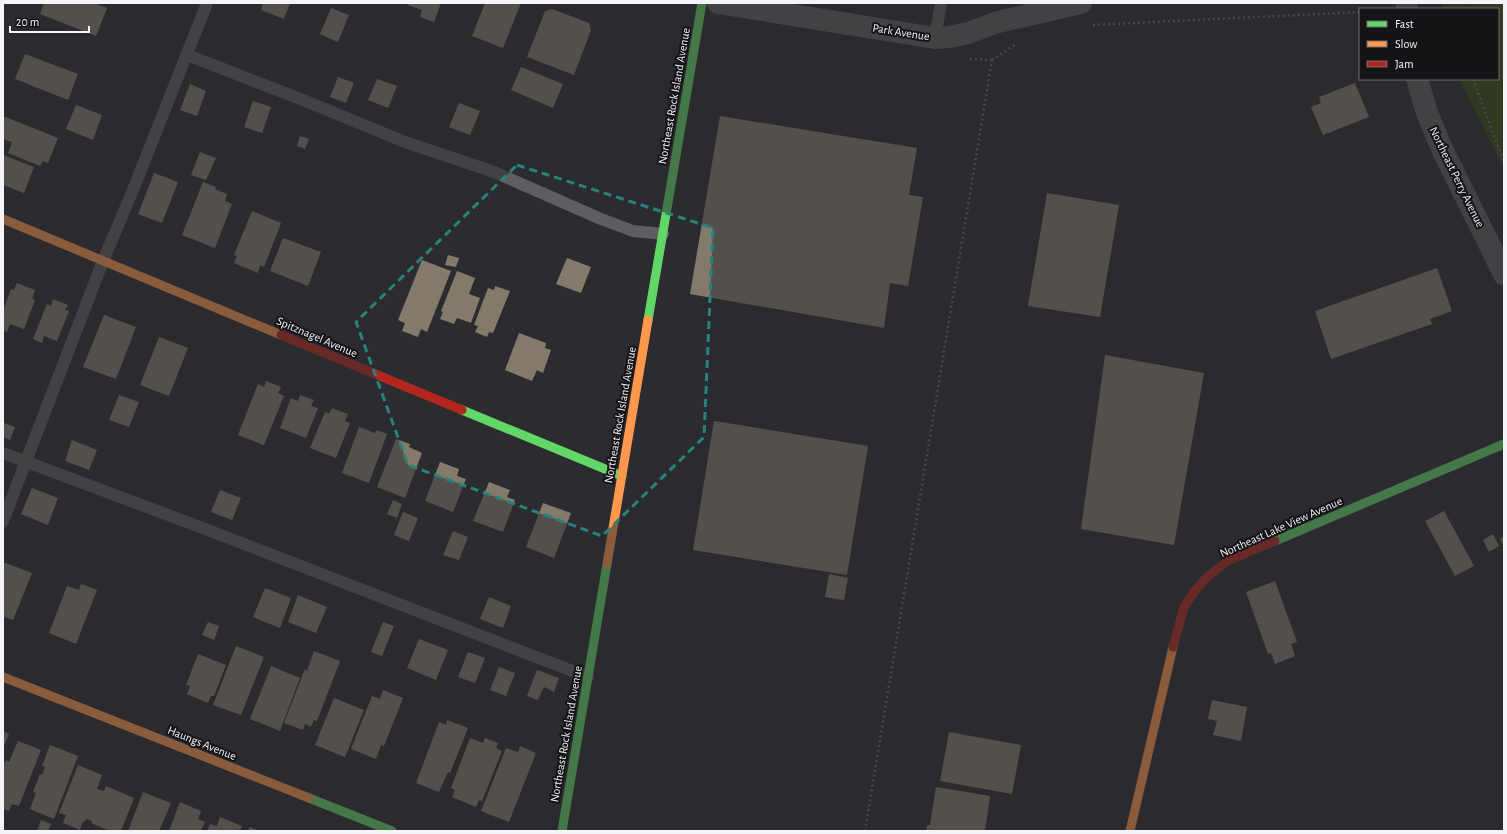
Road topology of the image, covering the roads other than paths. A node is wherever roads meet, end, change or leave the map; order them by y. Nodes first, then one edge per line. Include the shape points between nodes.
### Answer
1 (207, 3) edge
2 (702, 3) edge
3 (718, 3) edge
4 (941, 3) edge
5 (1081, 3) edge
6 (935, 38) junction
7 (187, 55) junction
8 (1417, 80) edge
9 (3, 219) edge
10 (663, 234) junction
11 (103, 261) junction
12 (1504, 274) edge
13 (1504, 444) edge
14 (3, 454) edge
15 (26, 462) junction
16 (622, 476) junction
17 (3, 521) edge
18 (3, 677) edge
19 (588, 677) junction
20 (392, 831) edge
21 (562, 831) edge
22 (1130, 831) edge

1 - 7 lane
2 - 10 street, Northeast Rock Island Avenue
3 - 6 street, Park Avenue
4 - 6 lane
5 - 6 street, Park Avenue via 998,22 949,37
7 - 10 lane via 405,142 494,172 626,228
7 - 11 lane
8 - 12 street, Northeast Perry Avenue via 1427,113 1443,151
9 - 11 street, Spitznagel Avenue
10 - 16 street, Northeast Rock Island Avenue
11 - 15 lane
11 - 16 street, Spitznagel Avenue
13 - 22 street, Northeast Lake View Avenue via 1229,560 1207,577 1184,606
14 - 15 lane
15 - 17 lane
15 - 19 lane
16 - 19 street, Northeast Rock Island Avenue
18 - 20 street, Haungs Avenue
19 - 21 street, Northeast Rock Island Avenue

